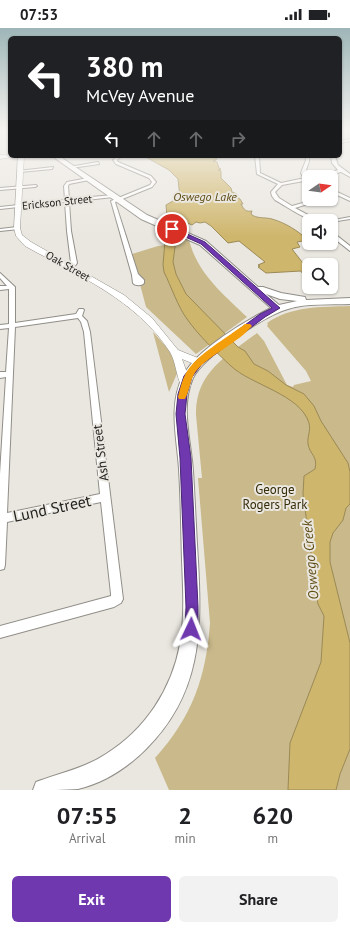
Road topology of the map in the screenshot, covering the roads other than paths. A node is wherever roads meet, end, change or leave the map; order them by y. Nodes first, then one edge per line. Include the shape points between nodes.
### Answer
1 (20, 165) edge
2 (67, 165) edge
3 (87, 165) edge
4 (121, 165) edge
5 (258, 165) edge
6 (335, 165) edge
7 (71, 167) junction
8 (52, 168) dead end
9 (20, 171) junction
10 (341, 171) junction
11 (338, 172) edge
12 (350, 176) edge
13 (88, 179) junction
14 (302, 180) edge
15 (281, 184) junction
16 (35, 186) dead end
17 (19, 187) junction
18 (0, 189) edge
19 (340, 194) edge
20 (115, 197) junction
21 (350, 200) edge
22 (67, 201) junction
23 (302, 204) edge
24 (18, 206) junction
25 (292, 207) junction
26 (0, 208) edge
27 (303, 214) edge
28 (350, 218) edge
29 (338, 220) edge
30 (17, 228) junction
31 (0, 230) edge
32 (338, 239) edge
33 (350, 248) edge
34 (71, 268) junction
35 (135, 274) dead end
36 (0, 275) edge
37 (251, 285) junction
38 (12, 287) junction
39 (0, 288) edge
40 (350, 301) edge
41 (314, 302) junction
42 (277, 308) junction
43 (12, 325) junction
44 (0, 327) edge
45 (175, 352) junction
46 (202, 361) junction
47 (9, 374) junction
48 (0, 375) edge
49 (186, 384) junction
50 (3, 436) edge
51 (105, 497) junction
52 (1, 519) edge
53 (0, 565) edge
54 (0, 632) edge
55 (44, 790) edge

1 - 9 street
2 - 7 main road
3 - 7 street
4 - 20 street, Erickson Street via 150,177 154,183 147,188
5 - 15 street via 258,173
6 - 10 street
7 - 13 main road
8 - 9 street
9 - 17 street
10 - 11 street
10 - 12 street
13 - 20 main road
13 - 22 street via 68,183
14 - 15 street
15 - 25 street via 273,195
16 - 17 street
17 - 18 street
17 - 24 street
19 - 21 street
20 - 22 street, Erickson Street
20 - 35 street via 113,203
20 - 37 main road via 144,217 203,243
22 - 24 street, Erickson Street
22 - 34 street via 74,263
23 - 25 street
24 - 26 street, Erickson Street
24 - 30 street
25 - 27 street
28 - 29 street
30 - 31 street
30 - 34 street, Oak Street via 22,240
32 - 33 street
34 - 45 street, Oak Street via 118,295 135,308
36 - 38 street
37 - 41 main road via 275,295
37 - 42 main road
38 - 39 street
38 - 43 street
40 - 41 main road
41 - 42 main road
42 - 46 main road
43 - 44 street
43 - 47 street
43 - 51 street, Ash Street via 80,313 84,320
45 - 46 street, Oak Street
45 - 49 street, Oak Street
46 - 49 main road via 189,376
47 - 48 street
47 - 50 street
49 - 55 main road via 182,394 181,414 186,458 192,607 190,642 179,683 154,724 128,752 91,774
50 - 52 street
51 - 52 street, Lund Street
51 - 54 street, Ash Street via 118,594 116,599
52 - 53 street

